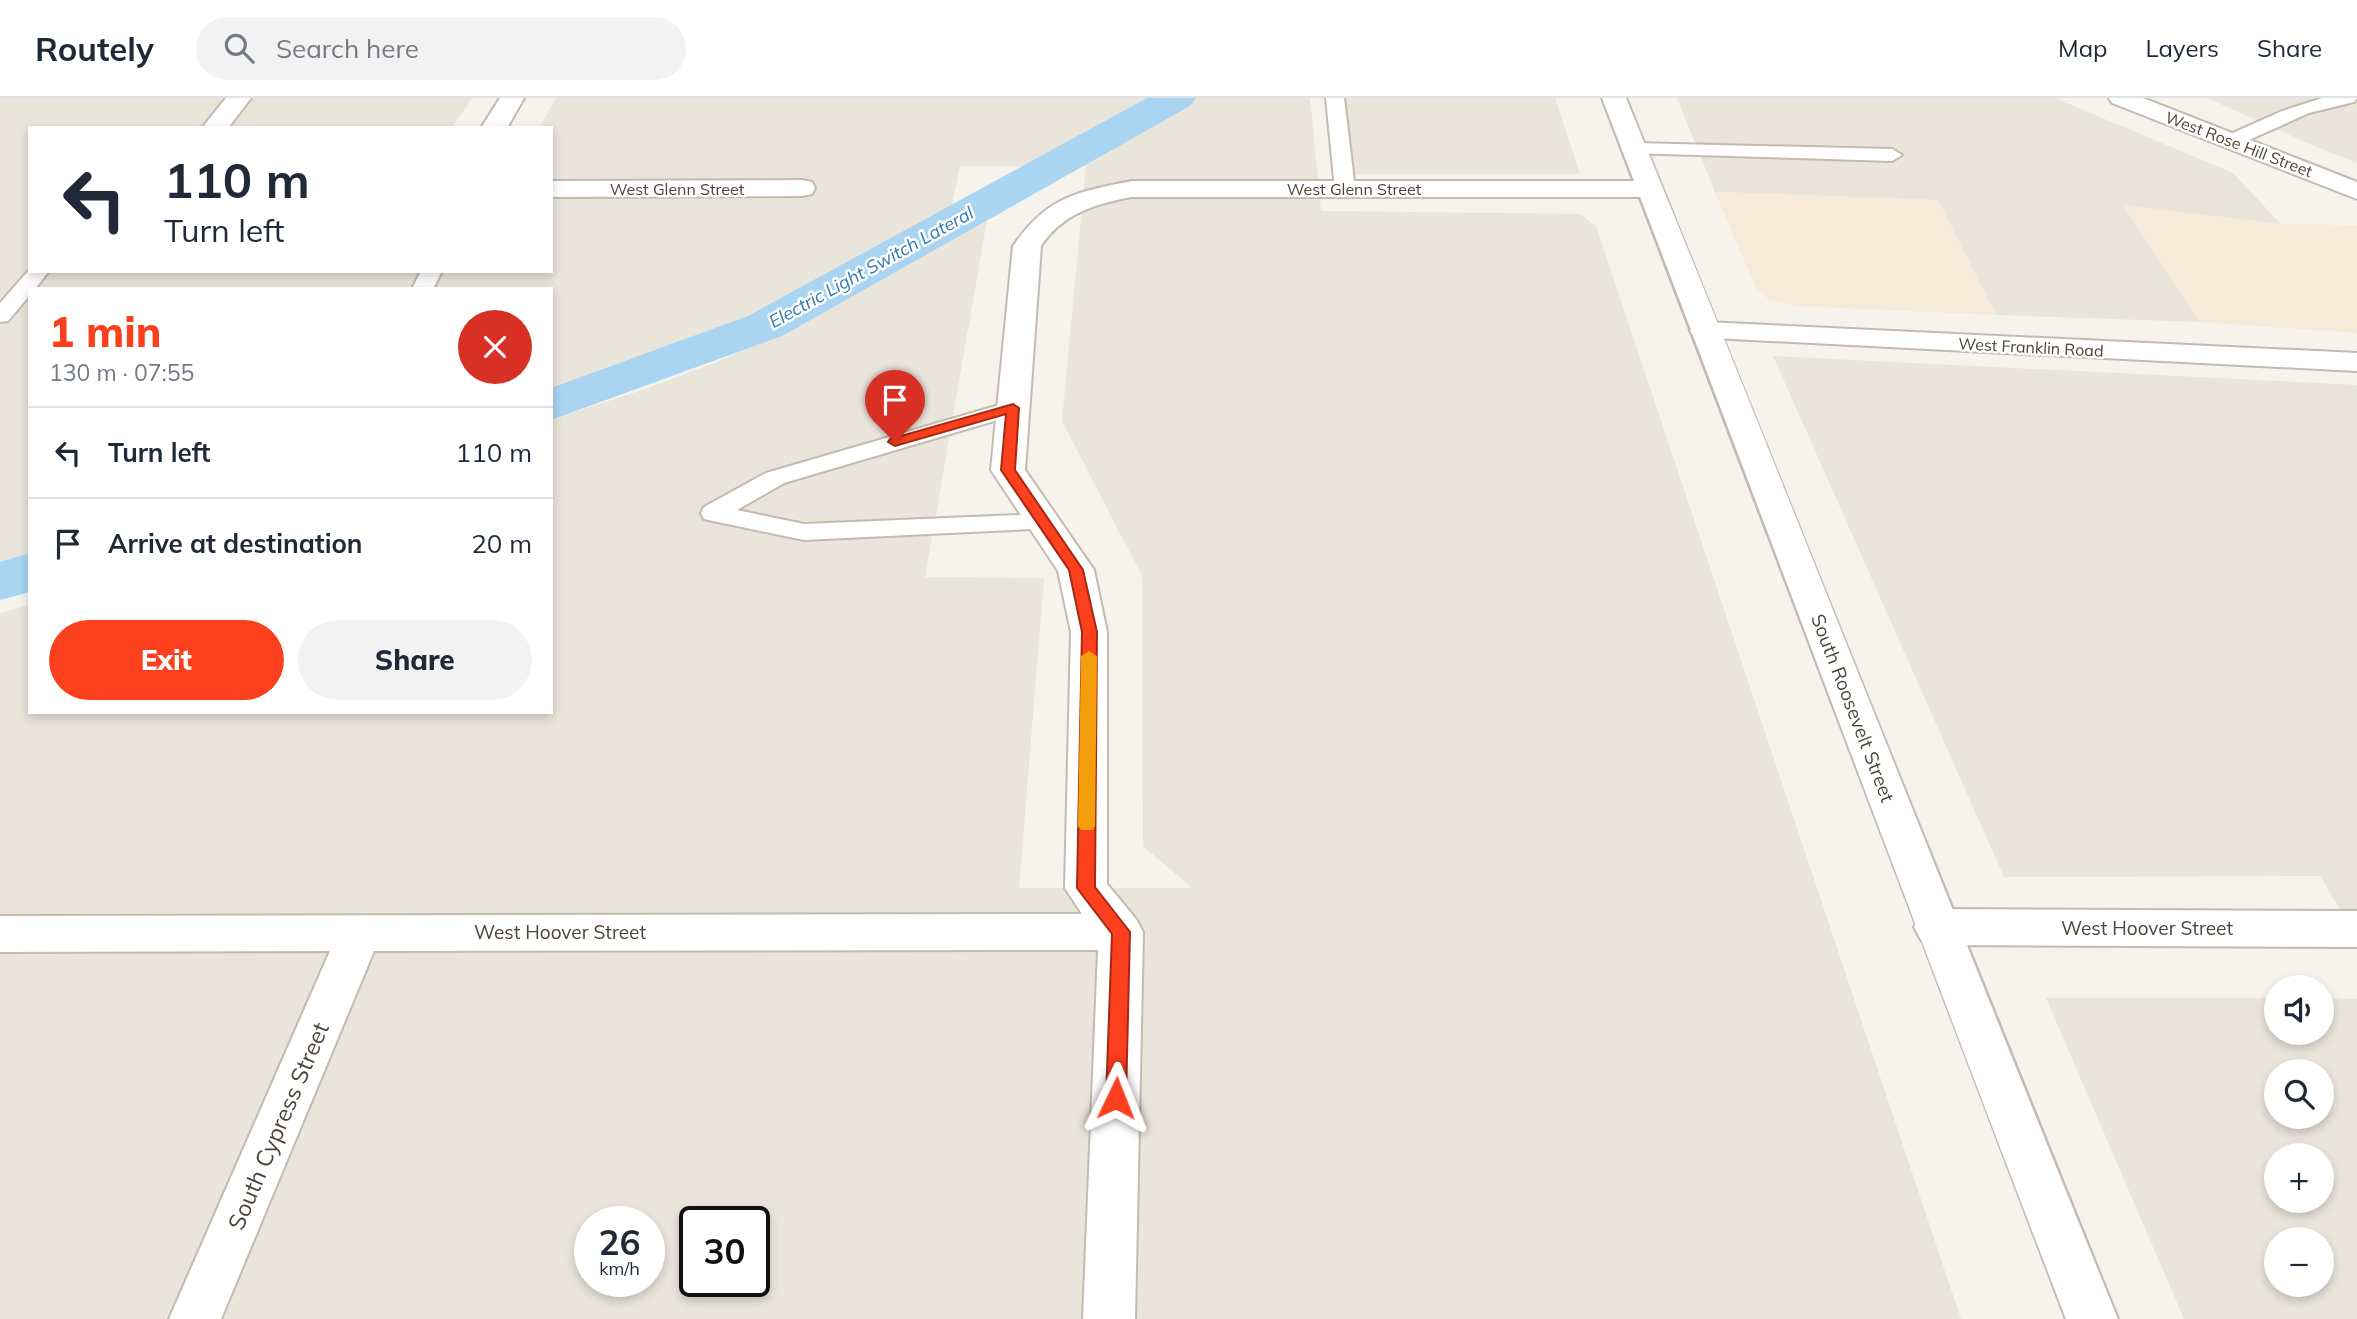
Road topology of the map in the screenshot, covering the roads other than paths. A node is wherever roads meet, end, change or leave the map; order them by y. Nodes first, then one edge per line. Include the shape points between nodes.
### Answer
1 (239, 98) edge
2 (512, 98) edge
3 (1335, 98) edge
4 (1614, 98) edge
5 (2121, 98) edge
6 (2348, 98) edge
7 (217, 126) edge
8 (495, 126) edge
9 (2233, 141) junction
10 (1635, 149) junction
11 (1892, 156) dead end
12 (802, 188) dead end
13 (553, 189) edge
14 (1345, 189) junction
15 (1649, 189) junction
16 (2357, 191) edge
17 (37, 273) edge
18 (0, 316) edge
19 (1705, 331) junction
20 (2357, 362) edge
21 (1013, 408) junction
22 (1045, 522) junction
23 (1936, 927) junction
24 (2357, 929) edge
25 (360, 932) junction
26 (1121, 932) junction
27 (0, 934) edge
28 (195, 1319) edge
29 (1109, 1319) edge
30 (2092, 1319) edge

1 - 7 street
2 - 8 street
3 - 14 lane
4 - 10 street, South Roosevelt Street
5 - 9 street, West Rose Hill Street
6 - 9 lane via 2321,102
9 - 16 street, West Rose Hill Street
10 - 11 lane
10 - 15 street, South Roosevelt Street
12 - 13 street, West Glenn Street
14 - 15 street, West Glenn Street
14 - 21 street, West Glenn Street via 1132,190 1094,196 1062,209 1040,224 1027,246
15 - 19 street, South Roosevelt Street
17 - 18 lane
19 - 20 street, West Franklin Road
19 - 23 street, South Roosevelt Street
21 - 22 street, West Glenn Street via 1008,470
21 - 22 lane via 775,478 713,513 804,532
22 - 26 street, West Glenn Street via 1076,570 1089,632 1086,888
23 - 24 street, West Hoover Street
23 - 30 street, South Roosevelt Street
25 - 26 street, West Hoover Street
25 - 27 street, West Hoover Street
25 - 28 street, South Cypress Street
26 - 29 street

